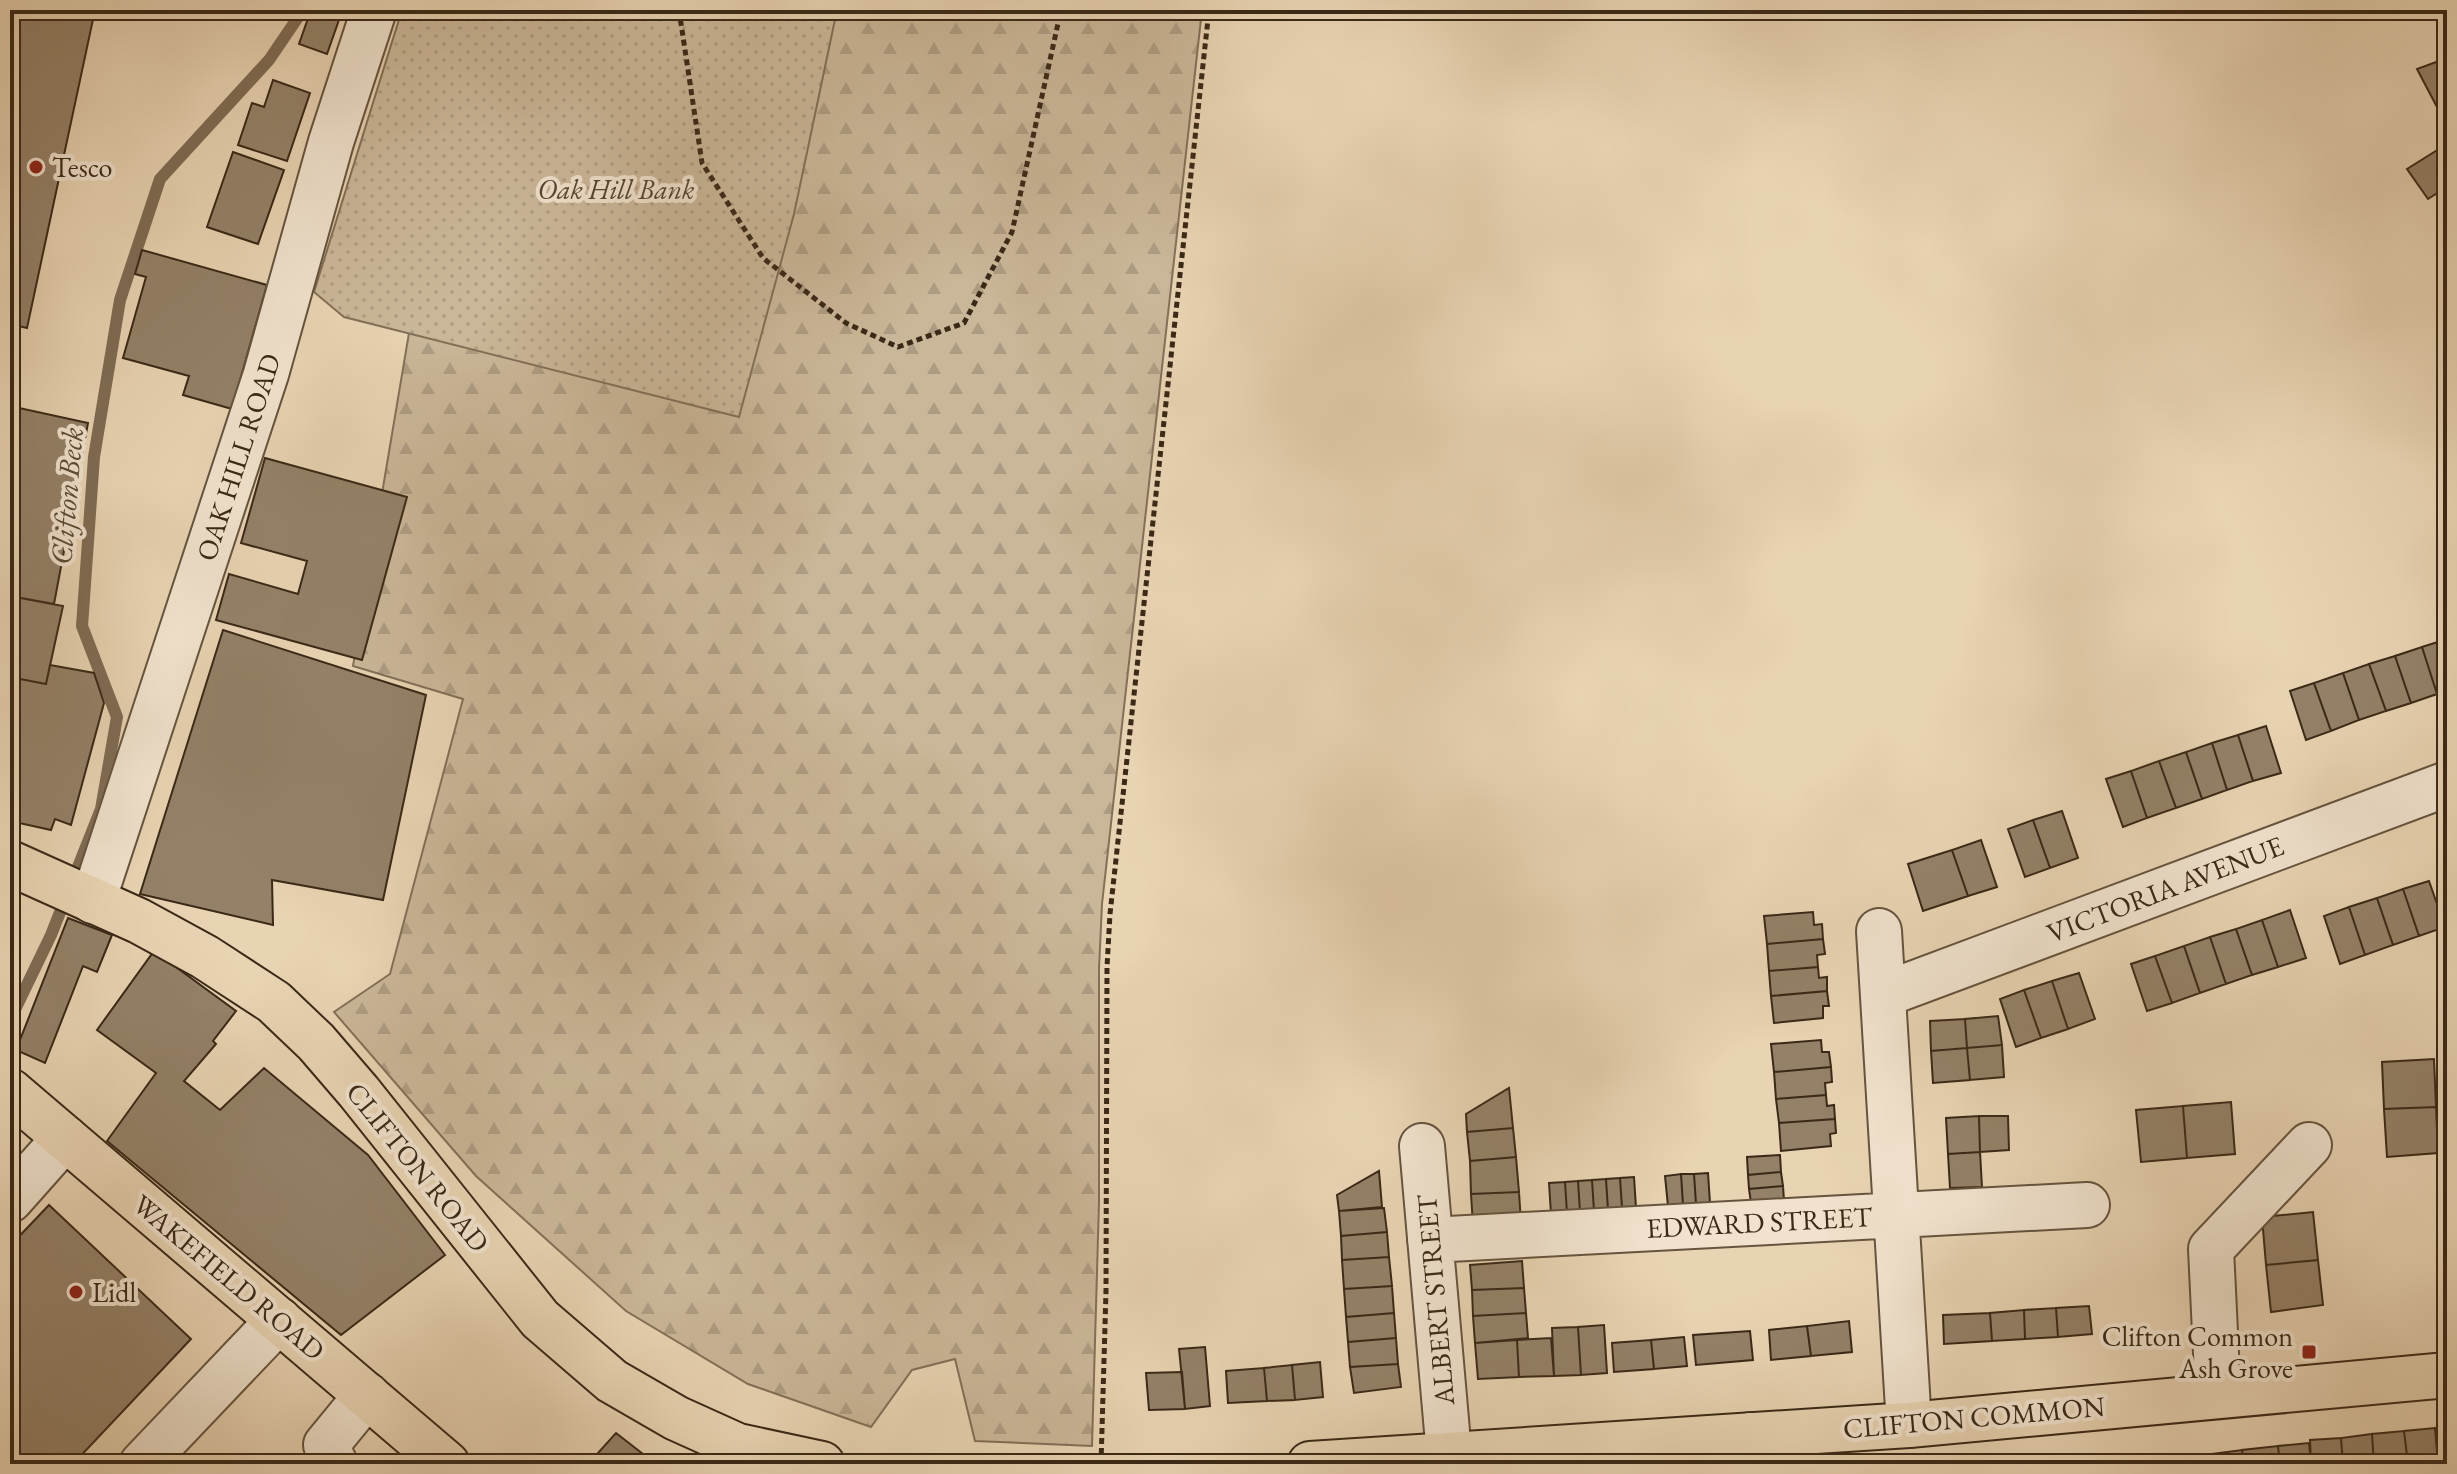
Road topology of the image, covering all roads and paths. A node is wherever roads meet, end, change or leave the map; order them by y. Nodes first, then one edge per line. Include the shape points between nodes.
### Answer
1 (374, 10) edge
2 (679, 10) edge
3 (1061, 10) edge
4 (1209, 10) edge
5 (2447, 784) edge
6 (56, 884) edge
7 (1879, 931) dead end
8 (1883, 995) junction
9 (10, 1091) edge
10 (65, 1138) junction
11 (2309, 1145) dead end
12 (1422, 1146) dead end
13 (10, 1200) edge
14 (2087, 1205) dead end
15 (1896, 1215) junction
16 (1430, 1240) junction
17 (279, 1320) junction
18 (2447, 1375) edge
19 (367, 1395) junction
20 (2218, 1395) junction
21 (1909, 1425) junction
22 (1760, 1450) edge
23 (1449, 1454) junction
24 (142, 1464) edge
25 (335, 1464) edge
26 (447, 1464) edge
27 (822, 1464) edge
28 (1101, 1464) edge
29 (1310, 1464) edge

1 - 6 street, OAK HILL ROAD via 266,374
2 - 3 path via 702,163 763,258 846,323 898,347 964,323 1012,232
4 - 28 path via 1110,914
5 - 8 street, VICTORIA AVENUE
6 - 27 main road, CLIFTON ROAD via 205,957 274,1002 359,1092 540,1319 612,1381 738,1446
7 - 8 street
8 - 15 street
9 - 10 main road, WAKEFIELD ROAD
10 - 13 street
10 - 17 main road, WAKEFIELD ROAD
11 - 20 street via 2211,1249
12 - 16 street, ALBERT STREET
14 - 15 street, EDWARD STREET
15 - 16 street, EDWARD STREET
15 - 21 street
16 - 23 street, ALBERT STREET
17 - 19 main road, WAKEFIELD ROAD
17 - 24 street
18 - 20 main road, CLIFTON COMMON
19 - 25 street via 326,1445
19 - 26 main road, WAKEFIELD ROAD
20 - 21 main road, CLIFTON COMMON
21 - 22 main road, CLIFTON COMMON
22 - 23 main road, CLIFTON COMMON
23 - 29 main road, CLIFTON COMMON

